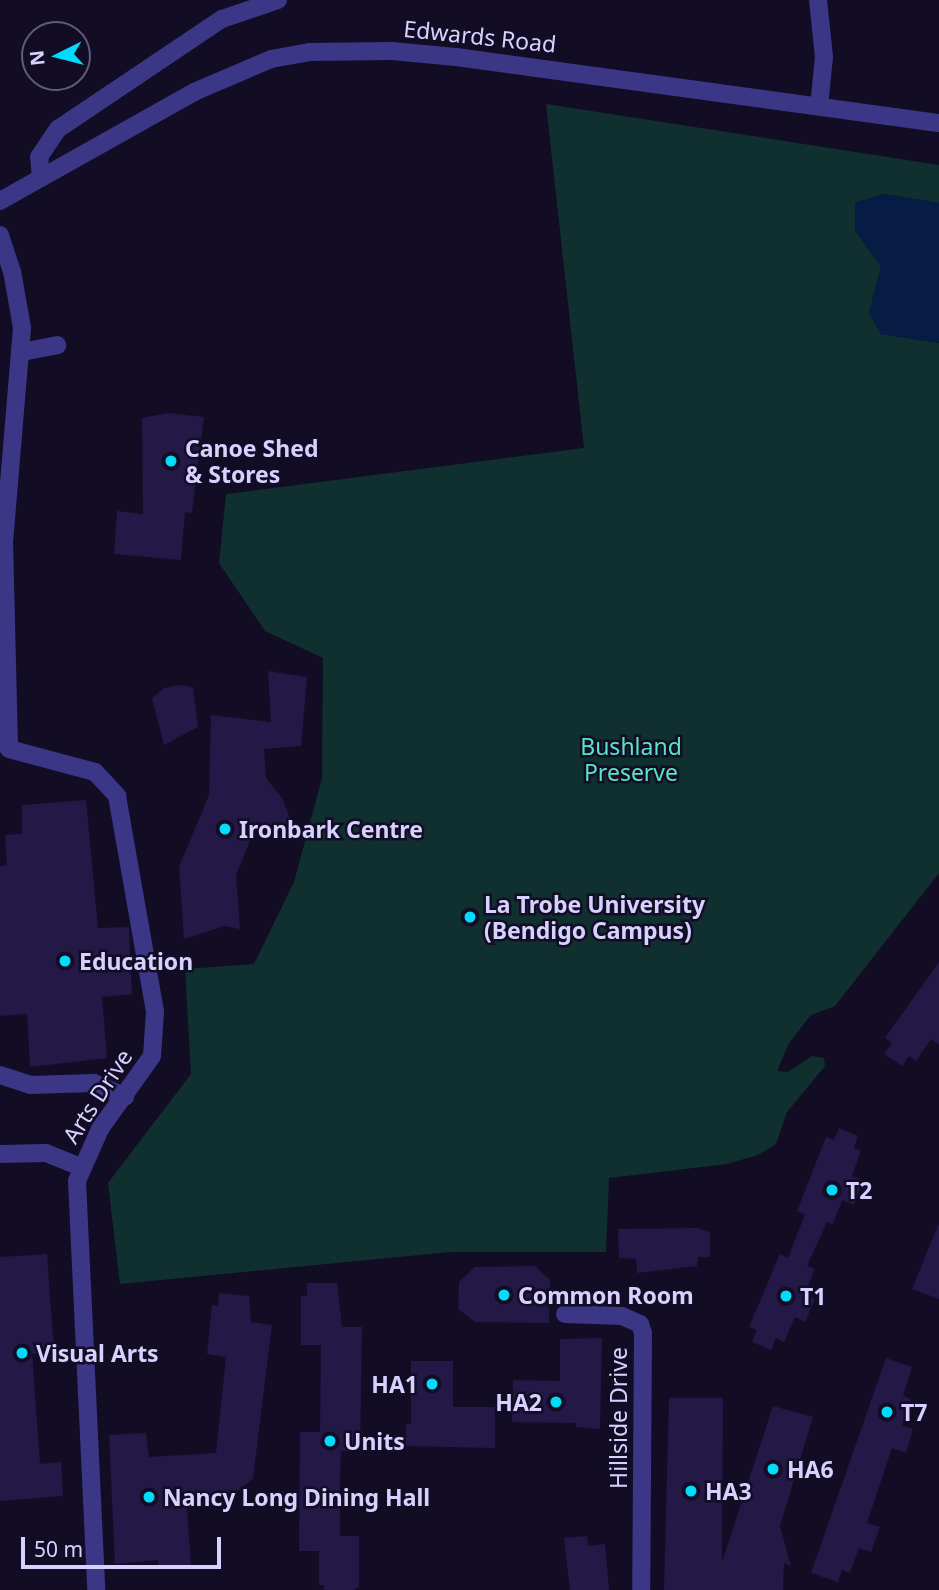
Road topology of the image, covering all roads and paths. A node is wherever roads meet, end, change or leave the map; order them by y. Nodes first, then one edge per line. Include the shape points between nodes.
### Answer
1 (278, 0) edge
2 (818, 0) edge
3 (819, 106) junction
4 (939, 123) edge
5 (41, 178) junction
6 (0, 201) edge
7 (0, 235) edge
8 (57, 345) dead end
9 (22, 352) junction
10 (2, 572) edge
11 (4, 750) edge
12 (0, 1075) edge
13 (125, 1097) junction
14 (0, 1154) edge
15 (81, 1167) junction
16 (565, 1314) dead end
17 (96, 1590) edge
18 (641, 1590) edge

1 - 5 street via 222,19 58,129 39,157
2 - 3 street via 824,57
3 - 4 street, Edwards Road
3 - 5 street, Edwards Road via 456,57 392,51 309,52 271,59 205,87
5 - 6 street, Edwards Road
7 - 9 street via 18,300
8 - 9 street
9 - 10 street
10 - 11 street
11 - 13 street, Arts Drive via 96,772 107,780 120,804 156,1034 152,1056
12 - 13 street via 30,1085 94,1083
13 - 15 street, Arts Drive via 100,1129
14 - 15 street via 46,1153
15 - 17 street, Arts Drive via 77,1218
16 - 18 street, Hillside Drive via 622,1316 639,1324 643,1333

